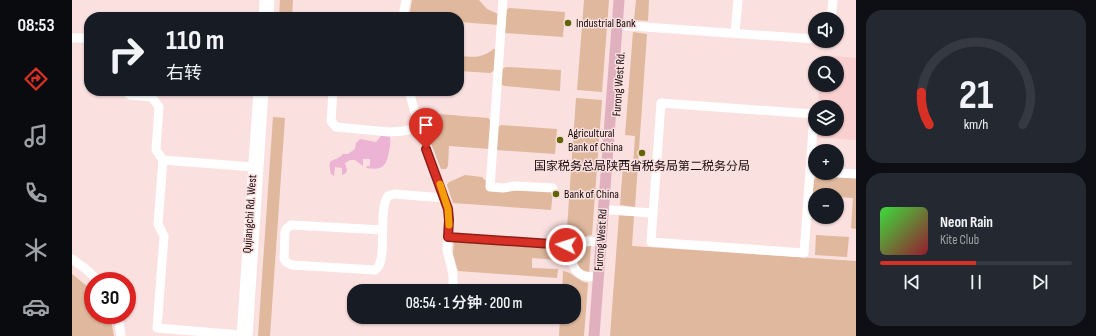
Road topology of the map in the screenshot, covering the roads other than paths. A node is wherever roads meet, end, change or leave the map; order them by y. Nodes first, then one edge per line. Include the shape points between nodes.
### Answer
1 (264, 0) edge
2 (270, 0) edge
3 (406, 0) edge
4 (503, 0) edge
5 (619, 0) edge
6 (626, 0) edge
7 (738, 0) edge
8 (833, 0) edge
9 (263, 12) edge
10 (269, 12) edge
11 (404, 12) edge
12 (832, 12) edge
13 (621, 25) junction
14 (736, 33) junction
15 (72, 38) edge
16 (84, 38) edge
17 (808, 38) edge
18 (141, 96) edge
19 (258, 96) edge
20 (264, 96) edge
21 (333, 96) edge
22 (410, 96) edge
23 (419, 127) junction
24 (813, 144) edge
25 (163, 160) junction
26 (253, 167) junction
27 (844, 173) edge
28 (856, 174) edge
29 (811, 180) edge
30 (553, 188) dead end
31 (445, 198) junction
32 (610, 210) junction
33 (653, 213) junction
34 (383, 230) junction
35 (448, 237) junction
36 (601, 242) junction
37 (578, 246) junction
38 (72, 259) edge
39 (89, 272) edge
40 (598, 277) junction
41 (453, 284) edge
42 (119, 324) edge
43 (121, 336) edge
44 (243, 336) edge
45 (594, 336) edge
46 (601, 336) edge

1 - 9 street
2 - 10 street
3 - 11 street
4 - 30 street via 490,187
5 - 13 main road, Furong West Rd
6 - 13 main road, Furong West Rd.
7 - 14 street
8 - 12 street
13 - 14 street
13 - 32 main road, Furong West Rd.
13 - 36 main road, Furong West Rd
14 - 17 street
15 - 16 street
18 - 25 street via 152,97 159,107 156,150
19 - 26 street, Qujiangchi Rd. West
20 - 44 street, Qujiangchi Rd. West
21 - 23 street via 331,121 336,127 390,132
22 - 23 street
23 - 31 street
24 - 33 street via 814,114 661,103
25 - 26 street
25 - 44 street via 158,224 164,236 157,328
26 - 44 street, Qujiangchi Rd. West
27 - 28 street
29 - 33 street via 804,253 651,242
31 - 34 street via 388,196 385,202
31 - 35 street via 449,215
32 - 33 street
32 - 46 main road, Furong West Rd.
34 - 34 street via 381,263 375,270 292,265 284,259 286,229 291,225
35 - 37 street
35 - 41 street via 447,250
36 - 37 street via 584,242
36 - 40 main road, Furong West Rd
37 - 40 street via 572,258 577,271 582,275
38 - 39 street
40 - 45 main road, Furong West Rd
42 - 43 street

